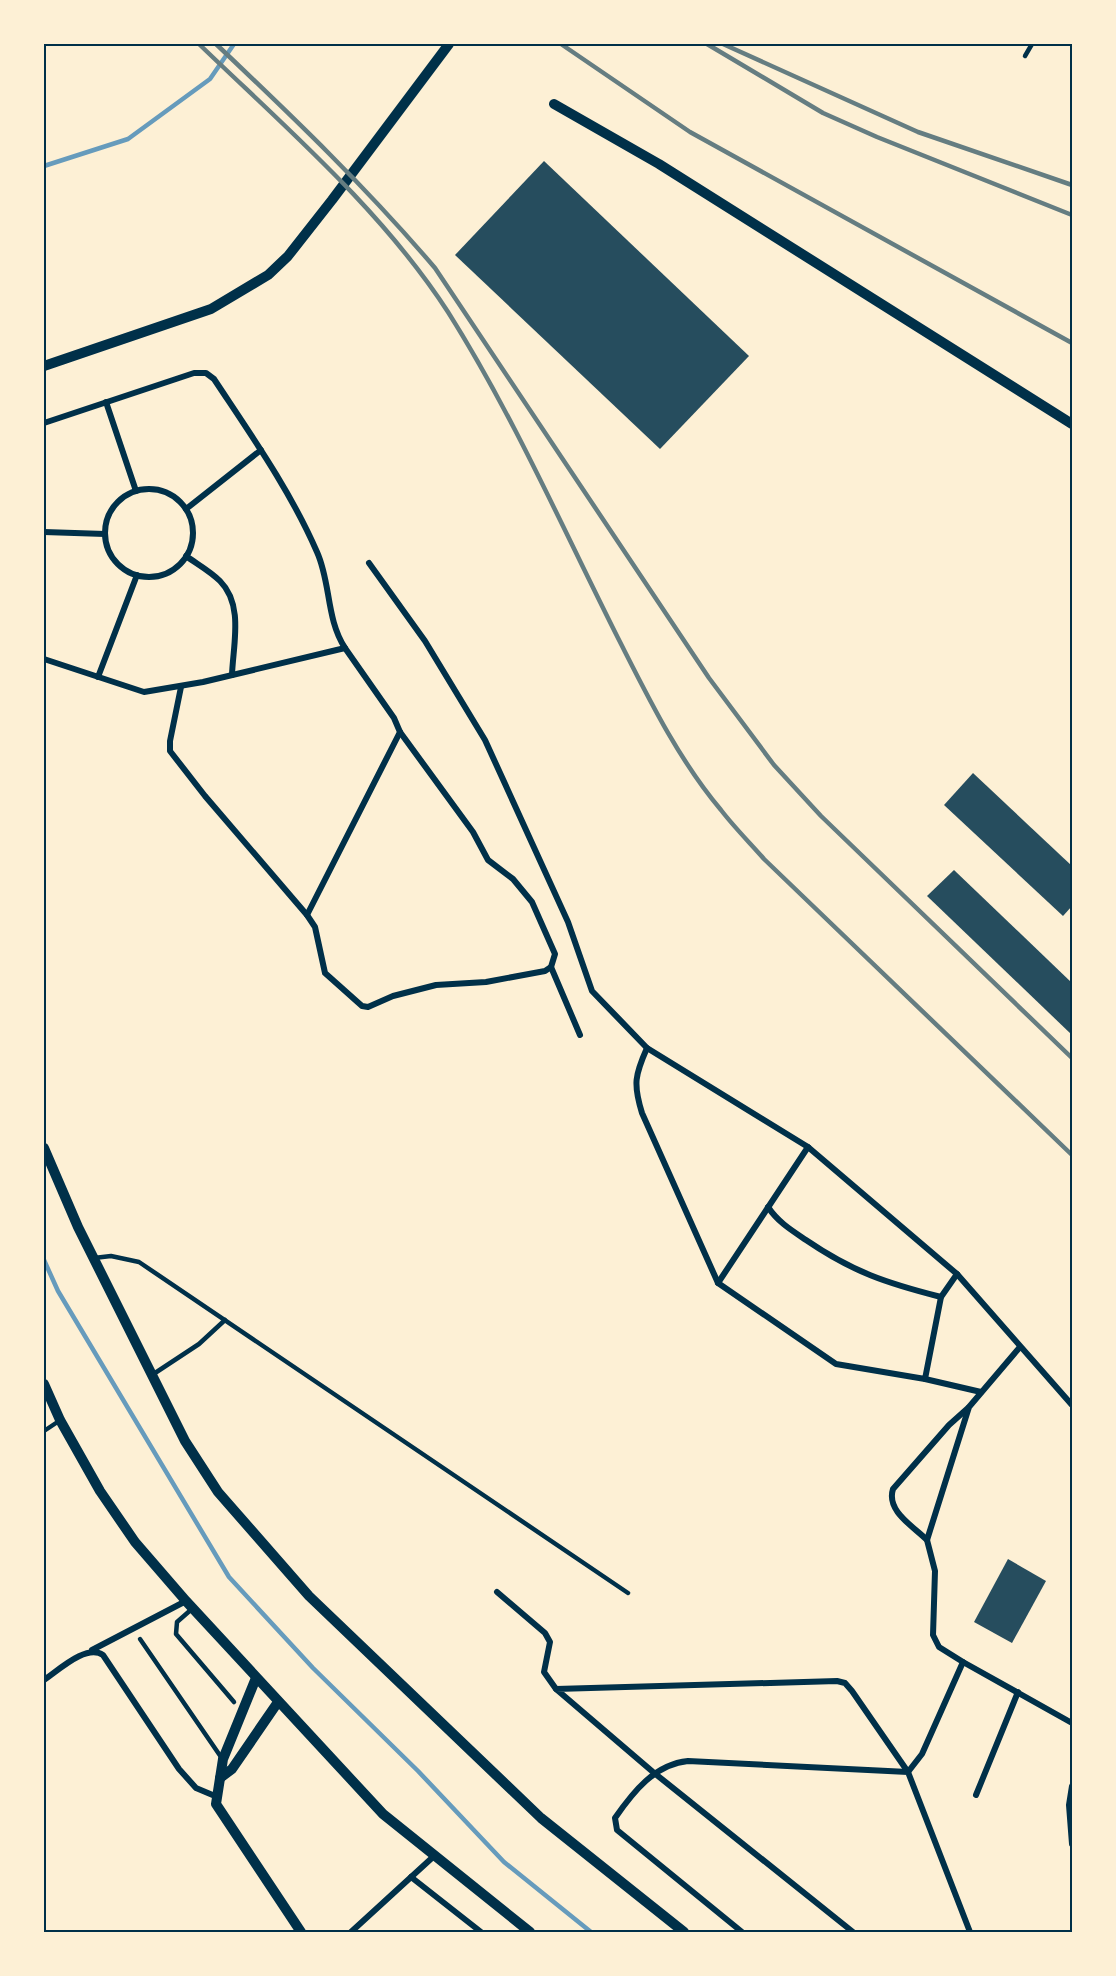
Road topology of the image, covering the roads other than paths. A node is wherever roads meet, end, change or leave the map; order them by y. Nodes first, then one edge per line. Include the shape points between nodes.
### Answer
1 (449, 44) edge
2 (1032, 44) edge
3 (1025, 56) dead end
4 (554, 104) dead end
5 (44, 366) edge
6 (106, 402) junction
7 (44, 423) edge
8 (1072, 424) edge
9 (261, 450) junction
10 (136, 491) junction
11 (186, 509) junction
12 (44, 532) edge
13 (105, 534) junction
14 (186, 556) junction
15 (369, 563) dead end
16 (137, 575) junction
17 (345, 648) junction
18 (44, 659) edge
19 (232, 675) junction
20 (98, 677) junction
21 (180, 687) junction
22 (400, 732) junction
23 (307, 915) junction
24 (551, 968) junction
25 (580, 1035) dead end
26 (648, 1048) junction
27 (808, 1147) junction
28 (44, 1148) edge
29 (768, 1207) junction
30 (94, 1258) junction
31 (957, 1274) junction
32 (718, 1282) junction
33 (941, 1297) junction
34 (225, 1320) junction
35 (1020, 1347) junction
36 (152, 1375) junction
37 (926, 1379) junction
38 (44, 1384) edge
39 (981, 1392) junction
40 (1072, 1405) edge
41 (969, 1407) junction
42 (60, 1420) junction
43 (44, 1431) edge
44 (927, 1540) junction
45 (497, 1592) dead end
46 (628, 1593) dead end
47 (189, 1604) junction
48 (140, 1639) dead end
49 (92, 1651) junction
50 (963, 1662) junction
51 (256, 1678) junction
52 (44, 1680) edge
53 (556, 1689) junction
54 (1018, 1692) junction
55 (234, 1702) dead end
56 (278, 1702) junction
57 (1072, 1723) edge
58 (223, 1759) junction
59 (653, 1772) junction
60 (908, 1772) junction
61 (220, 1778) junction
62 (1072, 1786) edge
63 (976, 1795) dead end
64 (215, 1796) junction
65 (1072, 1844) edge
66 (433, 1857) junction
67 (411, 1877) junction
68 (300, 1932) edge
69 (351, 1932) edge
70 (481, 1932) edge
71 (530, 1932) edge
72 (684, 1932) edge
73 (742, 1932) edge
74 (853, 1932) edge
75 (970, 1932) edge

1 - 5 street via 332,200 268,275 211,309
2 - 3 lane
4 - 8 street via 651,159
6 - 7 street
6 - 9 street via 194,373 206,373 214,379
6 - 10 street
9 - 11 street
9 - 17 street via 290,494 319,554 329,608
10 - 11 street via 164,492
10 - 13 street via 113,507
11 - 14 street via 193,530
12 - 13 street
13 - 16 street via 106,545 118,564
14 - 16 street via 167,573
14 - 19 street via 219,580 233,602
15 - 26 street via 425,641 485,740 568,922 592,991
16 - 20 street
17 - 19 street
17 - 22 street
18 - 20 street
19 - 21 street
20 - 21 street via 144,692
21 - 23 street via 171,751
22 - 23 street
22 - 24 street via 473,832 488,860 513,879 532,902 555,954
23 - 24 street via 315,927 325,973 368,1007 436,985 516,978
24 - 25 street
26 - 27 street
26 - 32 street via 636,1072 635,1091
27 - 29 street
27 - 31 street
28 - 30 street
29 - 32 street
29 - 33 street via 778,1221 830,1257 869,1277
30 - 34 lane via 111,1256 139,1262
30 - 36 street
31 - 33 street
31 - 35 street
32 - 37 street via 836,1364
33 - 37 street
34 - 36 lane via 199,1344
34 - 46 lane
35 - 39 street
35 - 40 street
36 - 72 street via 184,1442 218,1492 309,1596 541,1818
37 - 39 street
38 - 42 street
39 - 41 street
41 - 44 street
41 - 44 street via 893,1489 890,1498 893,1508
42 - 43 lane
42 - 47 street via 100,1491 135,1542
44 - 50 street via 935,1571 933,1635 939,1647
45 - 53 street via 545,1633 550,1642 544,1671
47 - 49 street
47 - 51 street
47 - 55 lane via 177,1622 176,1634
48 - 58 lane
49 - 52 street
49 - 64 street via 103,1655 179,1769 196,1788
50 - 54 street
50 - 60 street via 922,1754
51 - 56 street
51 - 58 street
53 - 59 street
53 - 60 street via 837,1681 852,1691
54 - 57 street
54 - 63 street
56 - 61 street via 232,1769
56 - 66 street via 382,1814
58 - 61 street
59 - 60 street via 688,1761
59 - 73 street via 615,1818 617,1830
59 - 74 street
60 - 75 street
61 - 64 street
62 - 65 street
64 - 68 street via 222,1814
66 - 67 street
66 - 71 street
67 - 69 street
67 - 70 street

